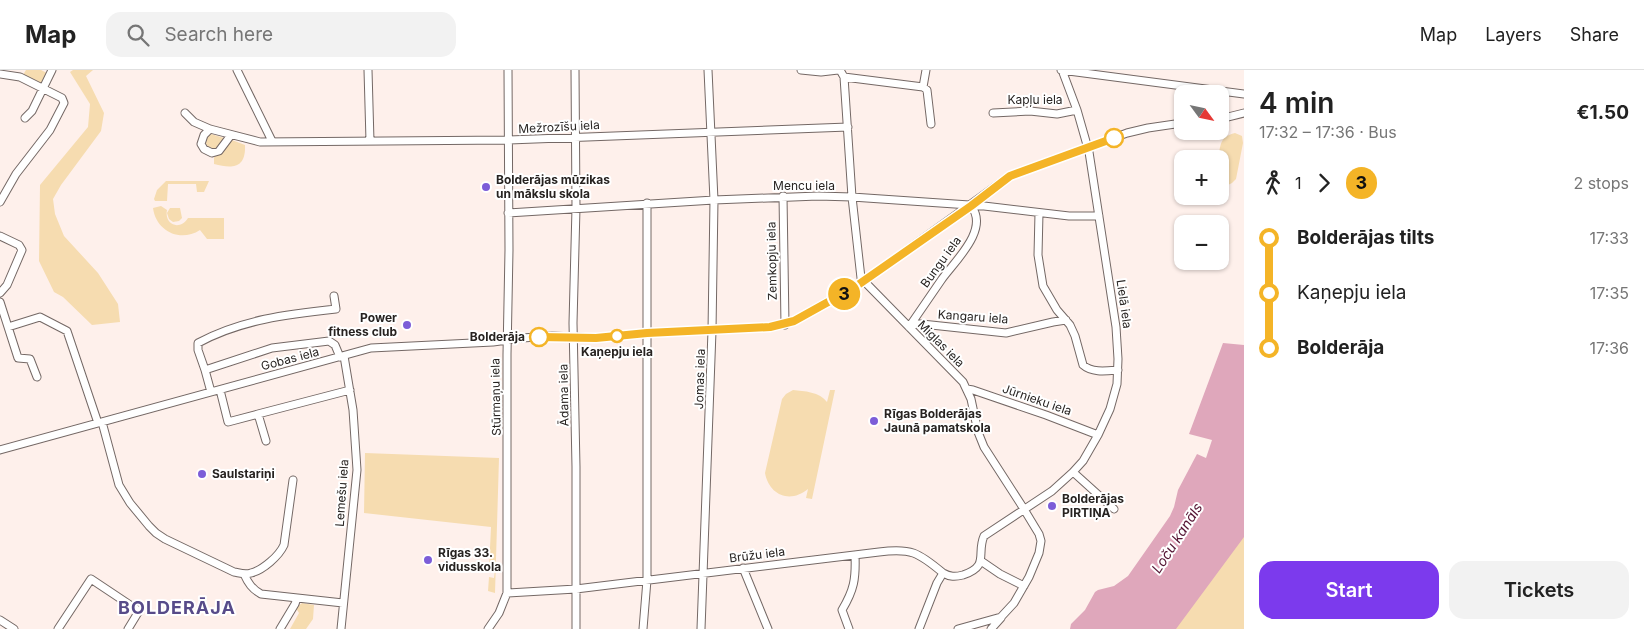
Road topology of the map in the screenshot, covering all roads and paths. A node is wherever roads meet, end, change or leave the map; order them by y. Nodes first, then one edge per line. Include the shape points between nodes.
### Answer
1 (52, 70) edge
2 (237, 70) edge
3 (368, 70) edge
4 (508, 70) edge
5 (576, 70) edge
6 (708, 70) edge
7 (801, 70) edge
8 (838, 70) edge
9 (926, 70) edge
10 (1062, 70) edge
11 (0, 74) edge
12 (844, 77) junction
13 (923, 87) junction
14 (43, 88) junction
15 (1244, 94) edge
16 (1077, 110) junction
17 (185, 113) dead end
18 (993, 113) dead end
19 (1244, 113) edge
20 (1229, 117) edge
21 (25, 118) dead end
22 (931, 124) dead end
23 (1174, 124) edge
24 (848, 127) junction
25 (210, 129) junction
26 (711, 132) junction
27 (232, 135) junction
28 (576, 137) junction
29 (509, 140) junction
30 (272, 141) junction
31 (370, 141) junction
32 (1088, 148) junction
33 (783, 196) junction
34 (852, 197) junction
35 (714, 200) junction
36 (0, 202) edge
37 (647, 203) junction
38 (971, 206) junction
39 (576, 208) junction
40 (1039, 212) junction
41 (508, 213) junction
42 (1099, 216) junction
43 (0, 236) edge
44 (864, 281) junction
45 (0, 293) edge
46 (334, 296) dead end
47 (0, 302) edge
48 (1066, 320) junction
49 (785, 325) junction
50 (8, 327) junction
51 (909, 327) junction
52 (712, 330) junction
53 (647, 333) junction
54 (575, 338) junction
55 (508, 339) junction
56 (342, 356) junction
57 (205, 370) junction
58 (1118, 370) junction
59 (37, 377) dead end
60 (967, 389) junction
61 (220, 390) junction
62 (350, 390) junction
63 (212, 392) junction
64 (258, 414) junction
65 (100, 423) junction
66 (1098, 435) junction
67 (266, 441) dead end
68 (0, 450) edge
69 (1073, 472) junction
70 (293, 480) dead end
71 (1114, 509) dead end
72 (1024, 510) junction
73 (855, 555) junction
74 (981, 561) junction
75 (744, 568) junction
76 (704, 573) junction
77 (943, 573) junction
78 (244, 574) junction
79 (647, 580) junction
80 (1024, 586) junction
81 (576, 589) junction
82 (507, 593) junction
83 (296, 598) junction
84 (343, 603) junction
85 (1001, 617) junction
86 (0, 620) edge
87 (491, 628) edge
88 (14, 629) edge
89 (58, 629) edge
90 (128, 629) edge
91 (280, 629) edge
92 (341, 629) edge
93 (576, 629) edge
94 (643, 629) edge
95 (701, 629) edge
96 (768, 629) edge
97 (849, 629) edge
98 (919, 629) edge
99 (958, 629) edge
100 (991, 629) edge

1 - 14 street
2 - 30 street
3 - 31 street
4 - 29 street, Stūrmaņu iela
5 - 28 street, Ādama iela
6 - 26 street, Jomas iela
7 - 8 street
8 - 12 street
9 - 13 street
10 - 15 street
10 - 16 street, Lielā iela
11 - 14 street
12 - 13 street
12 - 24 street, Miglas iela
13 - 22 street via 927,90
14 - 21 street
14 - 36 street via 62,98 64,103 50,130 16,174
16 - 18 street, Kapļu iela via 1057,114 1030,111
16 - 32 street, Lielā iela
17 - 25 street, Mežrozīšu iela via 194,122
19 - 20 street
23 - 32 street, Gobas iela via 1127,133
24 - 26 street, Mežrozīšu iela
24 - 34 street, Miglas iela
25 - 27 street, Mežrozīšu iela
25 - 27 street via 202,144 212,153 219,151
26 - 28 street, Mežrozīšu iela
26 - 35 street, Jomas iela
27 - 30 street, Mežrozīšu iela via 255,141
28 - 29 street, Mežrozīšu iela
28 - 39 street, Ādama iela
29 - 31 street, Mežrozīšu iela
29 - 41 street, Stūrmaņu iela
30 - 31 street, Mežrozīšu iela
32 - 38 street, Gobas iela via 1010,176
32 - 42 street, Lielā iela
33 - 34 street, Mencu iela
33 - 35 street, Mencu iela
33 - 49 street, Zemkopju iela
34 - 38 street, Mencu iela
34 - 44 street, Miglas iela via 859,271
35 - 37 street, Mencu iela
35 - 52 street, Jomas iela
37 - 39 street, Mencu iela
37 - 53 street
38 - 40 street, Mencu iela
38 - 44 street, Gobas iela
38 - 51 street, Bungu iela via 977,214 966,252
39 - 41 street, Mencu iela
39 - 54 street, Ādama iela
40 - 42 street, Mencu iela
40 - 48 street via 1038,255 1043,286
41 - 55 street, Stūrmaņu iela
42 - 58 street, Lielā iela via 1116,327
43 - 45 street via 19,245 22,250 7,285
44 - 49 street, Gobas iela
44 - 51 street, Miglas iela
46 - 57 street via 336,309 246,323 198,343
47 - 50 street
48 - 51 street, Kangaru iela via 1006,333 922,324
48 - 58 street via 1086,368
49 - 52 street, Gobas iela
50 - 59 street via 18,358 30,359
50 - 65 street via 40,317 66,331
51 - 60 street, Miglas iela
52 - 53 street, Gobas iela
52 - 76 street, Jomas iela
53 - 54 street, Gobas iela
53 - 79 street
54 - 55 street, Gobas iela
54 - 81 street, Ādama iela
55 - 56 street, Gobas iela via 372,348
55 - 82 street, Stūrmaņu iela
56 - 57 street via 329,341 264,350
56 - 61 street, Gobas iela
56 - 62 street, Lemešu iela
57 - 63 street
58 - 66 street, Lielā iela via 1115,394
60 - 66 street, Jūrnieku iela
60 - 72 street, Miglas iela via 984,448
61 - 63 street, Gobas iela
61 - 64 street via 228,422
62 - 64 street
62 - 84 street, Lemešu iela via 357,470
63 - 65 street, Gobas iela
64 - 67 street
65 - 68 street, Gobas iela
65 - 78 street via 119,485 156,534 222,568
66 - 69 street, Lielā iela
69 - 71 street
69 - 72 street, Lielā iela
70 - 78 street via 282,549 258,570
72 - 74 street via 984,536
72 - 80 street, Miglas iela via 1040,541 1038,558
73 - 75 street, Brūžu iela
73 - 77 street, Brūžu iela via 905,550 919,555
73 - 97 street via 853,589 842,610
74 - 77 street via 975,569 957,577
74 - 80 street
75 - 76 street, Brūžu iela
75 - 96 street
76 - 79 street, Brūžu iela
76 - 95 street, Jomas iela
77 - 98 street
78 - 83 street via 254,590 261,594
79 - 81 street, Brūžu iela
79 - 94 street
80 - 85 street, Miglas iela
81 - 82 street, Brūžu iela
81 - 93 street, Ādama iela
82 - 87 street, Stūrmaņu iela
83 - 84 street
83 - 91 street
84 - 92 street, Lemešu iela
85 - 99 street
85 - 100 street, Miglas iela
86 - 88 street
89 - 90 street via 91,579 140,611

